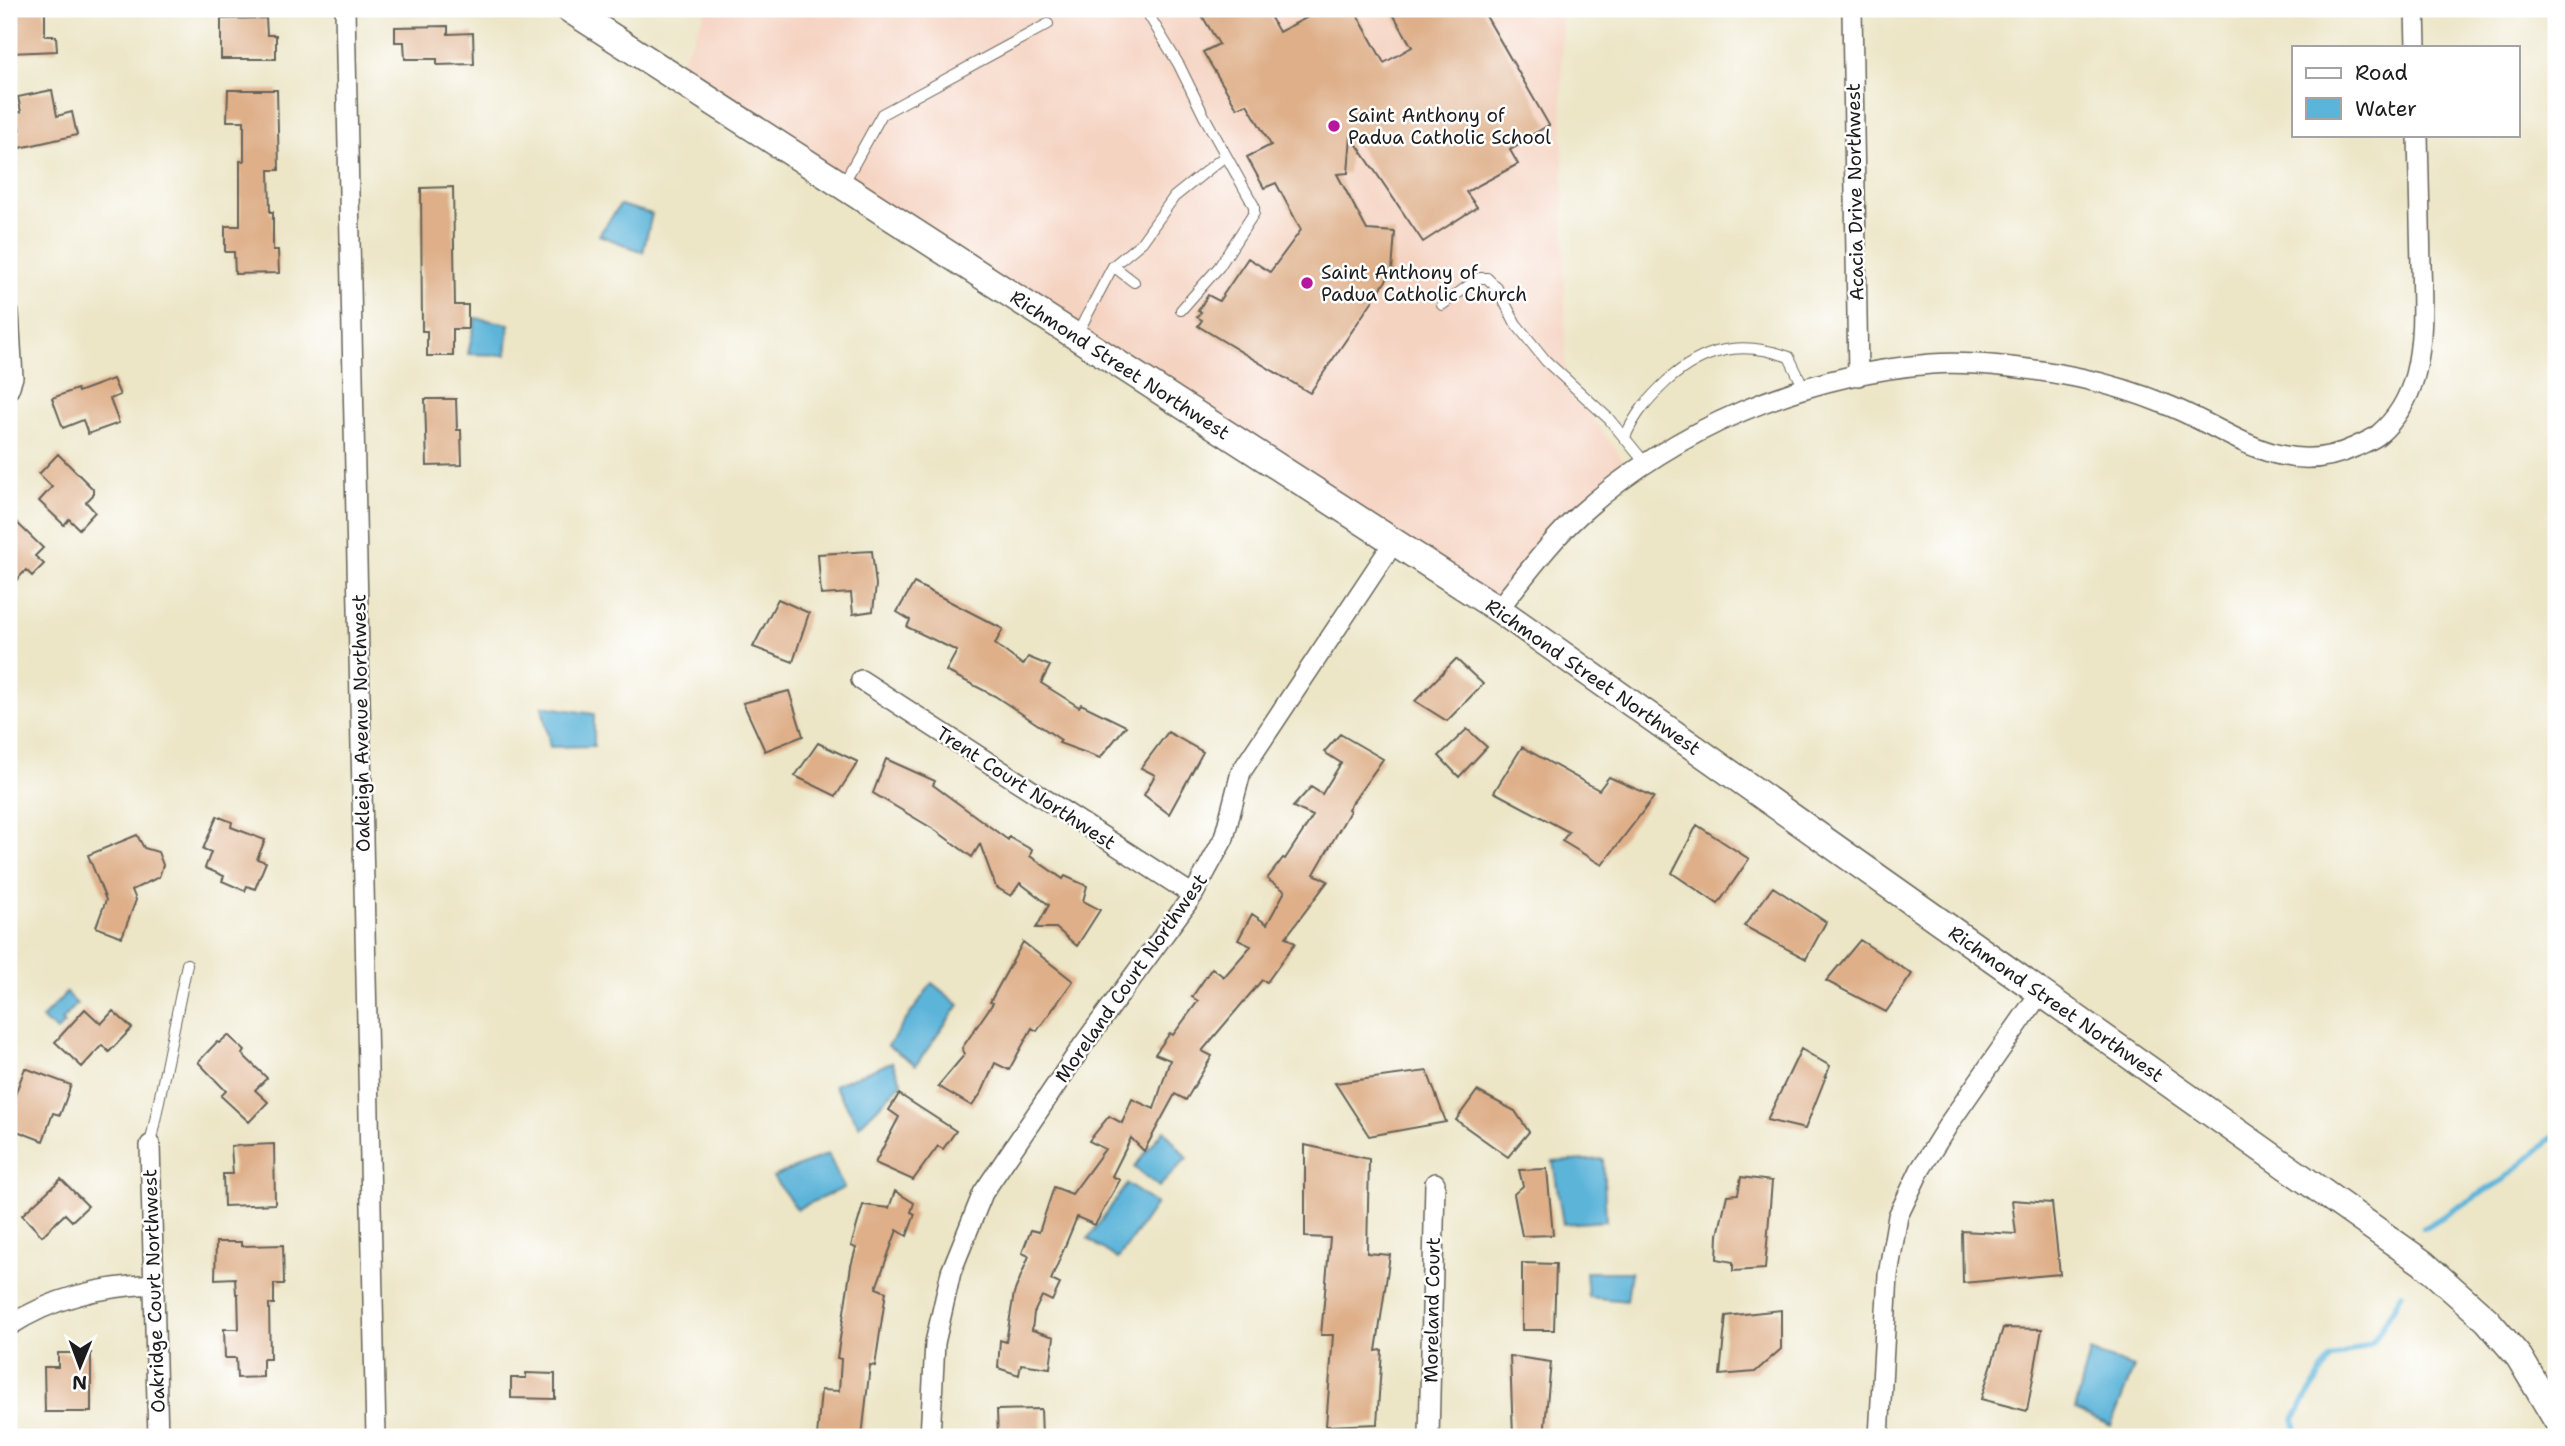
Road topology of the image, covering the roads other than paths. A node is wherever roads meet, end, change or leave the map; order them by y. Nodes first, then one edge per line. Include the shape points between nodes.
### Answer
1 (345, 9) edge
2 (569, 9) edge
3 (1146, 9) edge
4 (1852, 9) edge
5 (2415, 9) edge
6 (1048, 24) dead end
7 (2416, 46) edge
8 (2418, 136) edge
9 (1225, 156) junction
10 (842, 185) junction
11 (1113, 266) junction
12 (1134, 282) dead end
13 (1442, 305) dead end
14 (1181, 310) dead end
15 (9, 313) edge
16 (1076, 336) junction
17 (1858, 376) junction
18 (1804, 388) junction
19 (9, 389) edge
20 (1625, 438) junction
21 (1646, 464) junction
22 (1394, 542) junction
23 (1498, 609) junction
24 (861, 680) dead end
25 (1193, 895) junction
26 (187, 964) dead end
27 (2040, 993) junction
28 (150, 1145) joint
29 (1435, 1183) dead end
30 (153, 1284) junction
31 (9, 1326) edge
32 (2556, 1419) edge
33 (158, 1437) edge
34 (376, 1437) edge
35 (930, 1437) edge
36 (1429, 1437) edge
37 (1879, 1437) edge

1 - 34 street, Oakleigh Avenue Northwest
2 - 10 street, Richmond Street Northwest
3 - 9 lane
4 - 17 street, Acacia Drive Northwest
5 - 7 street
6 - 10 lane via 882,114
8 - 17 street via 2421,327 2415,376 2398,415 2376,437 2339,455 2300,460 2256,448 2168,405 2081,378 1986,365 1933,364
9 - 11 lane via 1174,197 1142,242
9 - 14 lane via 1252,200 1254,213 1219,267
10 - 16 street, Richmond Street Northwest
11 - 12 lane
11 - 16 lane
13 - 20 lane via 1479,278 1487,278 1546,361
15 - 19 street
16 - 22 street, Richmond Street Northwest
17 - 18 street
18 - 20 lane via 1789,357 1759,350 1709,353 1689,363 1648,398
18 - 21 street via 1740,411
20 - 21 lane
21 - 23 street via 1576,517
22 - 23 street, Richmond Street Northwest
22 - 25 street, Moreland Court Northwest via 1241,772 1224,838
23 - 27 street, Richmond Street Northwest
24 - 25 street, Trent Court Northwest
25 - 35 street, Moreland Court Northwest via 983,1193 951,1272 935,1343
26 - 28 lane
27 - 32 street, Richmond Street Northwest via 2423,1263 2511,1348
27 - 37 street via 1950,1122 1898,1216 1888,1275
28 - 30 street, Oakridge Court Northwest
29 - 36 street, Moreland Court
30 - 31 street via 88,1291 36,1310
30 - 33 street, Oakridge Court Northwest

